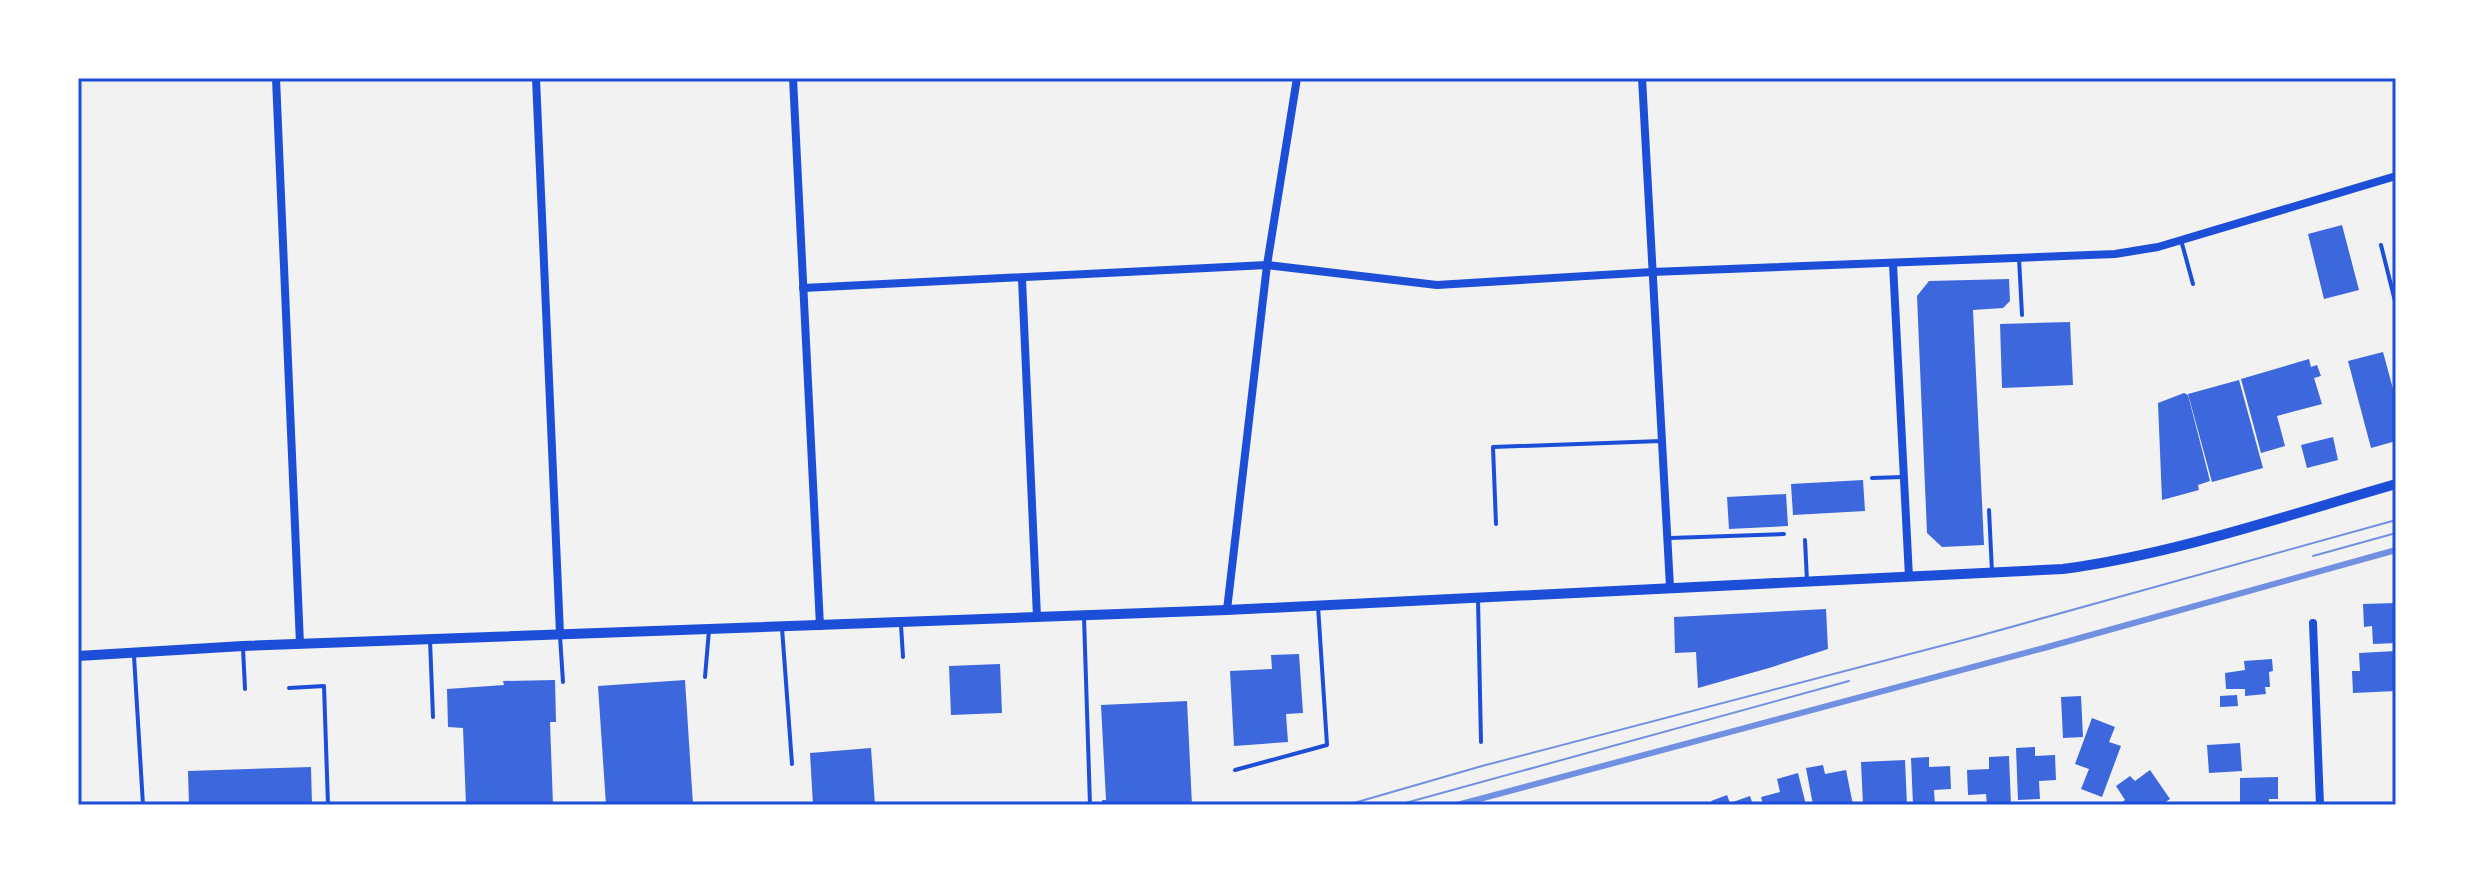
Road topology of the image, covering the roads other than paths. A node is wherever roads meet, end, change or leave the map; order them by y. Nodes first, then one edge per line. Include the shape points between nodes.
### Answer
1 (276, 78) edge
2 (536, 78) edge
3 (793, 78) edge
4 (1297, 78) edge
5 (1642, 78) edge
6 (2396, 176) edge
7 (2181, 240) junction
8 (2381, 245) dead end
9 (2019, 258) junction
10 (1893, 264) junction
11 (1267, 265) junction
12 (1652, 272) junction
13 (1022, 279) junction
14 (2193, 284) dead end
15 (803, 288) junction
16 (2396, 305) edge
17 (2022, 315) dead end
18 (1661, 441) junction
19 (1905, 477) junction
20 (1872, 478) dead end
21 (2396, 484) edge
22 (1989, 510) dead end
23 (1496, 524) dead end
24 (1784, 534) dead end
25 (1667, 538) junction
26 (1805, 540) dead end
27 (1992, 573) junction
28 (1909, 577) junction
29 (1807, 581) junction
30 (1670, 587) junction
31 (1478, 596) junction
32 (1318, 604) junction
33 (1227, 610) junction
34 (1084, 615) junction
35 (1037, 617) junction
36 (901, 622) junction
37 (2313, 623) dead end
38 (820, 626) junction
39 (782, 628) junction
40 (709, 630) junction
41 (560, 634) junction
42 (430, 639) junction
43 (300, 644) junction
44 (243, 646) junction
45 (134, 651) junction
46 (78, 656) edge
47 (903, 657) dead end
48 (705, 677) dead end
49 (563, 682) dead end
50 (289, 688) dead end
51 (245, 689) dead end
52 (433, 717) dead end
53 (1481, 742) dead end
54 (792, 764) dead end
55 (1235, 770) dead end
56 (143, 805) edge
57 (328, 805) edge
58 (1090, 805) edge
59 (2320, 805) edge

1 - 43 street
2 - 41 street
3 - 15 street
4 - 11 street
5 - 12 street
6 - 7 street
7 - 9 street via 2115,254
7 - 14 lane
8 - 16 lane
9 - 10 street
9 - 17 lane
10 - 12 street
10 - 19 street
11 - 12 street via 1437,285
11 - 13 street
11 - 33 street
12 - 18 street
13 - 15 street
13 - 35 street
15 - 38 street
18 - 23 lane via 1493,447
18 - 25 street
19 - 20 lane
19 - 28 street
21 - 27 street via 2137,556
22 - 27 lane
24 - 25 lane
25 - 30 street
26 - 29 lane
27 - 28 street
28 - 29 street
29 - 30 street
30 - 31 street
31 - 32 street
31 - 53 lane
32 - 33 street
32 - 55 lane via 1327,745
33 - 34 street
34 - 35 street
34 - 58 lane
35 - 36 street
36 - 38 street
36 - 47 lane
37 - 59 street
38 - 39 street
39 - 40 street
39 - 54 lane
40 - 41 street
40 - 48 lane
41 - 42 street
41 - 49 lane
42 - 43 street
42 - 52 lane
43 - 44 street
44 - 45 street
44 - 51 lane
45 - 46 street
45 - 56 lane
50 - 57 lane via 324,686

